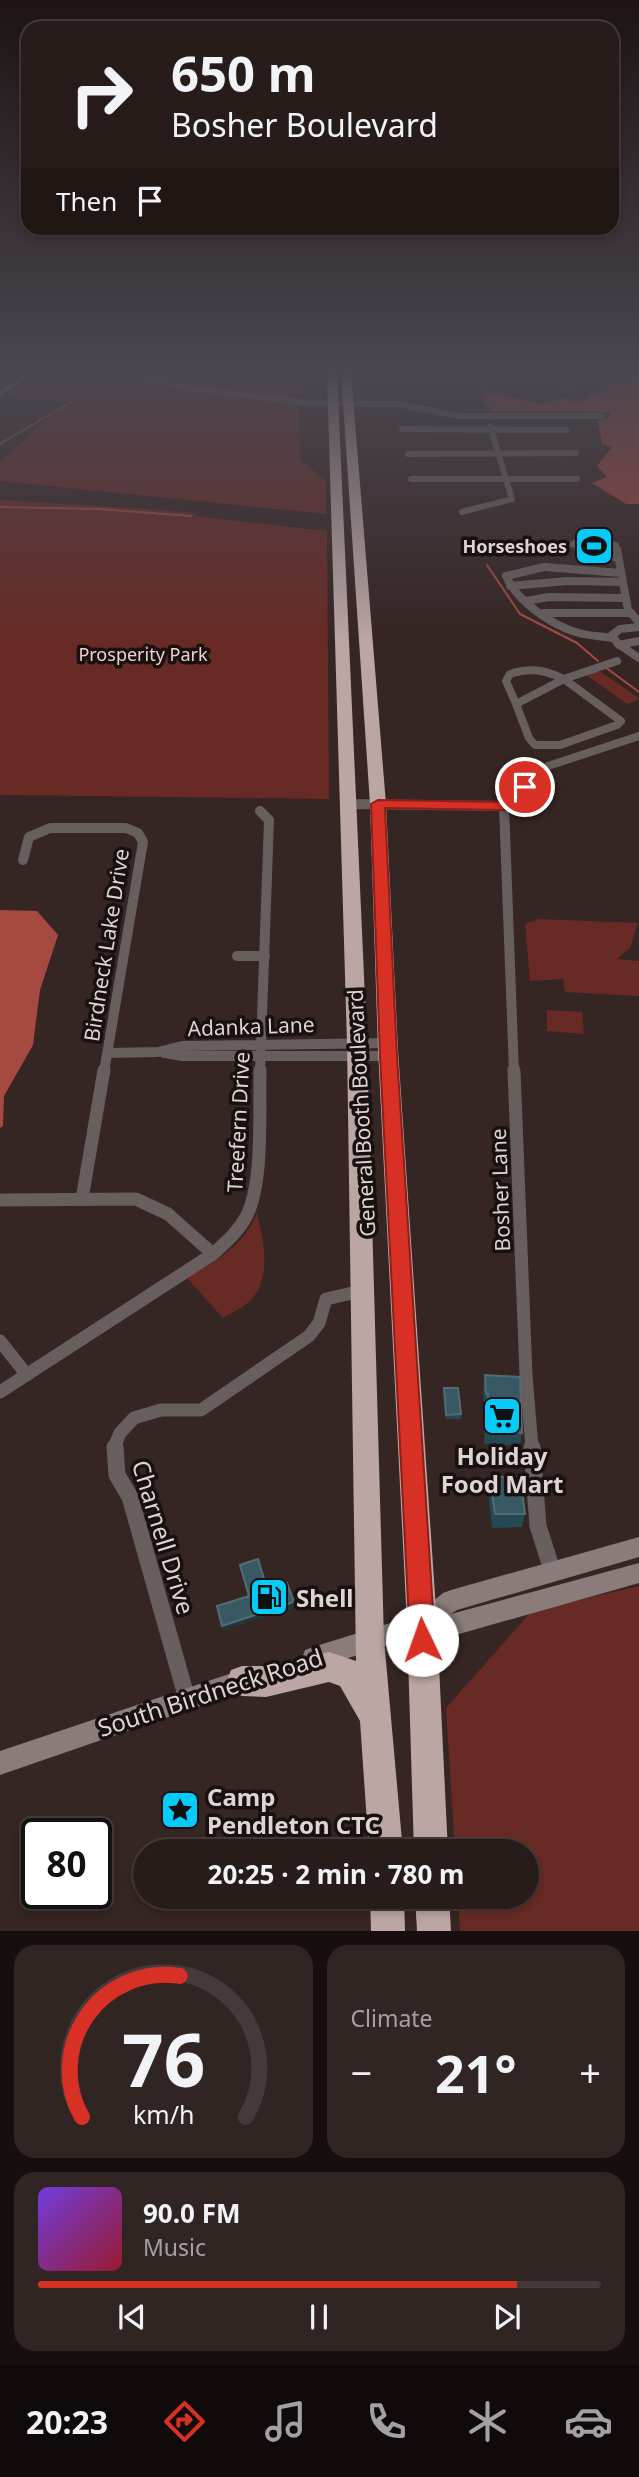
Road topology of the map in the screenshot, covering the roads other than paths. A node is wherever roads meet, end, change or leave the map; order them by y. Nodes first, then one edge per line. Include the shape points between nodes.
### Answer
1 (339, 463) edge
2 (351, 463) edge
3 (503, 463) edge
4 (411, 479) dead end
5 (507, 479) junction
6 (577, 479) dead end
7 (462, 512) dead end
8 (618, 558) junction
9 (621, 573) junction
10 (623, 582) junction
11 (510, 586) junction
12 (526, 601) junction
13 (630, 605) junction
14 (543, 613) junction
15 (639, 625) edge
16 (612, 638) junction
17 (639, 641) edge
18 (620, 645) junction
19 (636, 655) edge
20 (564, 679) junction
21 (516, 704) junction
22 (639, 736) edge
23 (348, 804) junction
24 (378, 804) junction
25 (505, 806) junction
26 (260, 811) dead end
27 (23, 860) dead end
28 (237, 956) dead end
29 (265, 956) junction
30 (357, 1049) junction
31 (388, 1049) junction
32 (262, 1050) junction
33 (108, 1053) junction
34 (82, 1199) junction
35 (0, 1200) edge
36 (213, 1254) junction
37 (361, 1291) junction
38 (0, 1341) edge
39 (27, 1375) junction
40 (0, 1392) edge
41 (639, 1547) edge
42 (552, 1570) junction
43 (639, 1573) edge
44 (422, 1624) junction
45 (369, 1639) junction
46 (242, 1681) junction
47 (187, 1699) junction
48 (377, 1729) junction
49 (0, 1763) edge
50 (385, 1839) edge
51 (430, 1839) edge
52 (387, 1909) edge
53 (433, 1909) edge
54 (388, 1931) edge
55 (434, 1931) edge

1 - 23 highway, General Booth Boulevard
2 - 24 highway, General Booth Boulevard via 358,500
3 - 5 street
4 - 5 street
5 - 6 street
5 - 7 street via 512,499
8 - 8 street via 616,545 587,540 572,544
8 - 9 street
9 - 10 street
9 - 11 street via 544,566 508,574
10 - 11 street
10 - 13 street
11 - 12 street
12 - 13 street via 549,597
12 - 14 street
13 - 14 street
13 - 15 street
14 - 16 street via 571,630
15 - 16 street via 613,632
16 - 18 street
17 - 18 street
18 - 19 street
19 - 20 street
20 - 21 street
20 - 21 street via 547,671 517,669 506,681
20 - 21 street via 621,721 547,747 535,745 529,738
22 - 25 street via 615,740 544,767 517,800
23 - 24 street
23 - 30 highway, General Booth Boulevard
24 - 25 street
24 - 31 highway, General Booth Boulevard
25 - 42 street, Bosher Lane via 526,1375 538,1526
26 - 29 street, Treefern Drive via 269,820
27 - 33 street, Birdneck Lake Drive via 29,836 50,828 127,828 142,838
28 - 29 street
29 - 32 street, Treefern Drive
30 - 31 street, Adanka Lane
30 - 32 street, Adanka Lane
30 - 37 highway, General Booth Boulevard
31 - 44 highway, General Booth Boulevard
32 - 33 street, Adanka Lane via 182,1056
32 - 36 street, Treefern Drive via 253,1204 240,1230
33 - 34 street, Birdneck Lake Drive
34 - 35 street
34 - 36 street via 151,1203
36 - 39 street, Treefern Drive
37 - 45 highway, General Booth Boulevard
37 - 47 street, Charnell Drive via 326,1299 319,1323 309,1336 201,1410 162,1410 134,1418 120,1433 114,1449 117,1475 130,1497
38 - 39 street
39 - 40 street, Treefern Drive
41 - 42 street, South Birdneck Road
42 - 44 street, South Birdneck Road via 451,1601
43 - 44 street, South Birdneck Road via 452,1625
44 - 45 street, South Birdneck Road
44 - 51 highway, General Booth Boulevard
45 - 46 street, South Birdneck Road
45 - 48 highway, General Booth Boulevard
46 - 47 street, South Birdneck Road
46 - 48 highway via 269,1681 322,1665 333,1667 357,1681
47 - 49 street, South Birdneck Road
48 - 50 highway, General Booth Boulevard
52 - 54 highway
53 - 55 highway

